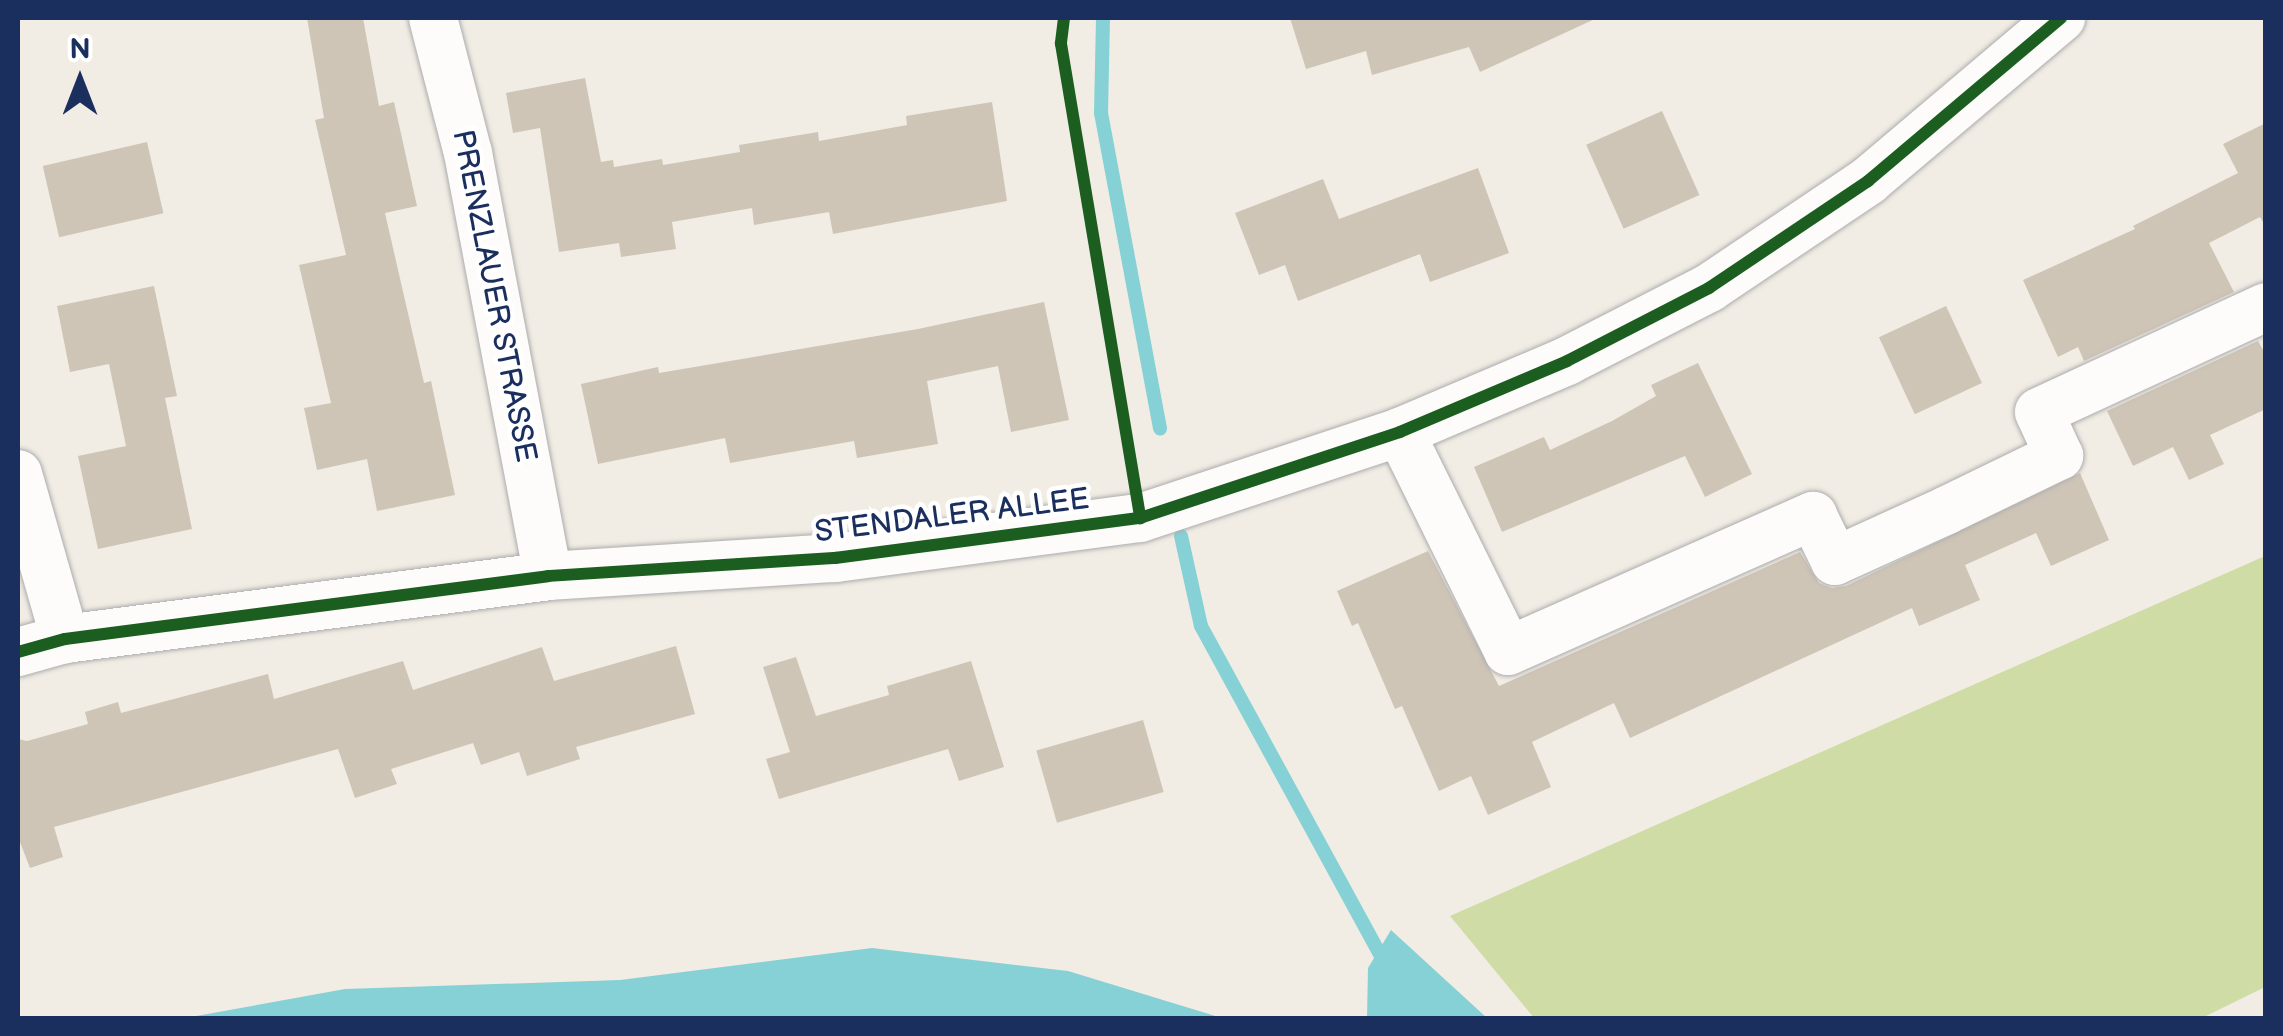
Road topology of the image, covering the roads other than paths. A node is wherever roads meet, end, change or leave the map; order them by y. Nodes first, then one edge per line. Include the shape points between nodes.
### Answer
1 (434, 18) edge
2 (2061, 18) edge
3 (2266, 307) edge
4 (1400, 432) junction
5 (18, 474) edge
6 (548, 576) junction
7 (65, 639) junction
8 (18, 652) edge

1 - 6 street, PRENZLAUER STRASSE via 468,154
2 - 4 street, STENDALER ALLEE via 1868,181 1710,288 1567,361
3 - 4 street via 2039,412 2060,456 1945,511 1835,560 1813,516 1508,651
4 - 6 street, STENDALER ALLEE via 1140,518 835,558
5 - 7 street
6 - 7 street, STENDALER ALLEE
7 - 8 street, STENDALER ALLEE

